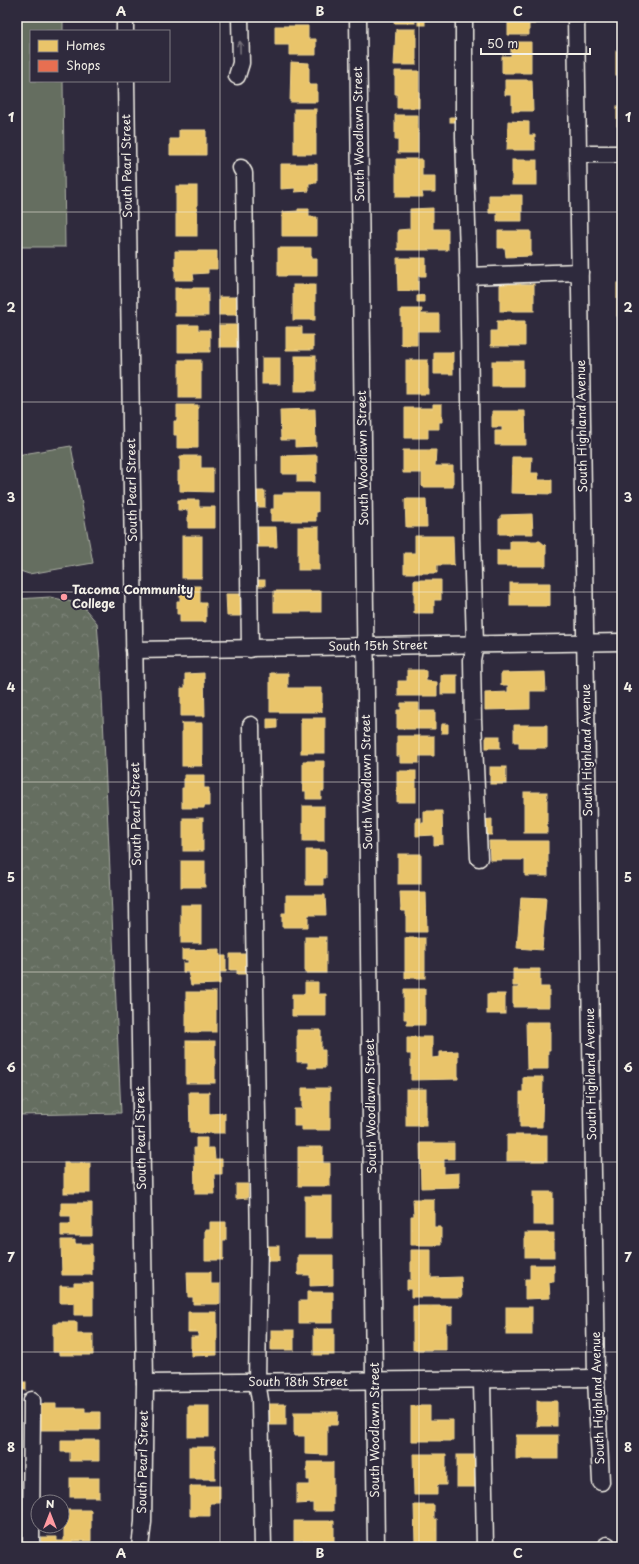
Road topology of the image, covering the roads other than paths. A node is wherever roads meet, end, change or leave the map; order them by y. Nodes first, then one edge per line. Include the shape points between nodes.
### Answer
1 (125, 17) edge
2 (240, 17) edge
3 (358, 17) edge
4 (464, 17) edge
5 (576, 17) edge
6 (125, 30) edge
7 (237, 76) dead end
8 (126, 82) edge
9 (578, 154) junction
10 (622, 154) edge
11 (241, 168) dead end
12 (580, 272) junction
13 (468, 276) junction
14 (585, 642) junction
15 (622, 642) edge
16 (475, 644) junction
17 (365, 647) junction
18 (250, 649) junction
19 (134, 650) junction
20 (251, 725) dead end
21 (479, 858) dead end
22 (596, 1378) junction
23 (482, 1380) junction
24 (374, 1381) junction
25 (257, 1382) junction
26 (145, 1383) junction
27 (32, 1400) dead end
28 (601, 1482) dead end
29 (31, 1547) edge
30 (140, 1547) edge
31 (263, 1547) edge
32 (376, 1547) edge
33 (485, 1547) edge

1 - 6 street
7 -> 2 street via 241,63
3 - 17 street, South Woodlawn Street
4 - 13 street
5 - 9 street, South Highland Avenue
8 - 19 street, South Pearl Street
9 - 10 street
9 - 12 street, South Highland Avenue
11 - 18 street via 244,173 246,258
12 - 13 street
12 - 14 street, South Highland Avenue
13 - 16 street
14 - 15 street, South 15th Street
14 - 16 street, South 15th Street
14 - 22 street, South Highland Avenue
16 - 17 street, South 15th Street
16 - 21 street via 472,660 473,720
17 - 18 street, South 15th Street
17 - 24 street, South Woodlawn Street
18 - 19 street, South 15th Street
19 - 26 street, South Pearl Street
20 - 25 street via 259,1246
22 - 23 street, South 18th Street
22 - 28 street, South Highland Avenue
23 - 24 street, South 18th Street
23 - 33 street
24 - 25 street, South 18th Street
24 - 32 street, South Woodlawn Street
25 - 26 street, South 18th Street
25 - 31 street via 260,1400
26 - 30 street, South Pearl Street via 143,1522
27 - 29 street

